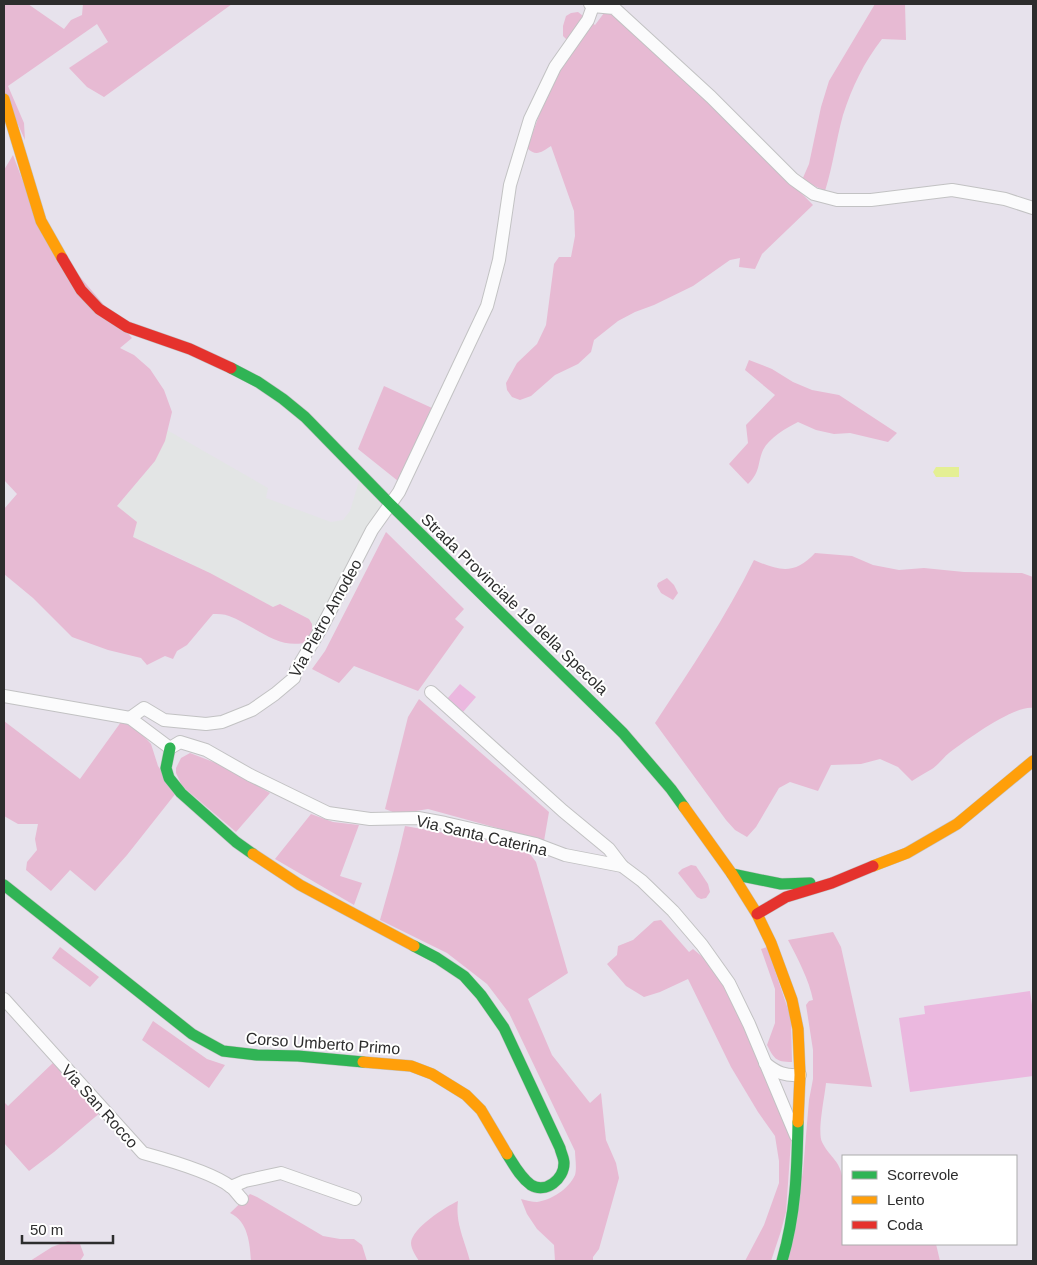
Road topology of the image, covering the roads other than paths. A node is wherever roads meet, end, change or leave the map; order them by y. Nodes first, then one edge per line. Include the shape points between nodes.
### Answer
1 (591, 5) edge
2 (616, 6) edge
3 (4, 99) edge
4 (1033, 208) edge
5 (390, 504) junction
6 (431, 692) dead end
7 (4, 696) edge
8 (130, 718) junction
9 (170, 748) junction
10 (1033, 762) edge
11 (622, 866) junction
12 (732, 874) junction
13 (832, 883) junction
14 (4, 885) edge
15 (757, 914) junction
16 (4, 1000) edge
17 (765, 1063) junction
18 (800, 1075) junction
19 (800, 1089) junction
20 (797, 1138) junction
21 (231, 1187) junction
22 (242, 1199) dead end
23 (355, 1199) dead end
24 (782, 1261) edge

1 - 2 street
1 - 5 street via 588,20 555,67 530,119 510,185 499,260 487,306 399,492
2 - 4 street via 793,179 814,194 837,200 871,200 952,190 1005,199
3 - 5 street, Strada Provinciale 19 della Specola via 41,221 81,290 99,309 126,327 226,365 283,398
5 - 8 street, Via Pietro Amodeo via 372,530 294,678 275,694 252,710 222,722 190,724 164,720 144,708
5 - 12 street, Strada Provinciale 19 della Specola via 623,733 671,790
6 - 11 street via 608,849
7 - 8 street
8 - 9 street
9 - 11 street, Via Santa Caterina via 180,742 206,750 328,813 370,818 418,818
9 - 14 street, Corso Umberto Primo via 166,768 169,778 181,793 236,842 300,885 437,958 464,976 504,1028 560,1148 564,1164 560,1178 546,1187 533,1186 523,1178 481,1110 466,1095 432,1074 411,1066 223,1051 192,1034
10 - 13 street via 957,824 907,853
11 - 17 street, Via Santa Caterina via 658,896 702,945 729,983
12 - 13 street via 781,884
12 - 15 street, Strada Provinciale 19 della Specola
13 - 15 street via 786,897
15 - 18 street, Strada Provinciale 19 della Specola via 792,1000 798,1029
16 - 21 street, Via San Rocco via 143,1153 172,1161
17 - 18 street via 783,1075
17 - 19 street, Via Santa Caterina via 786,1091
17 - 20 street, Via Santa Caterina
18 - 19 street, Strada Provinciale 19 della Specola
19 - 20 street, Strada Provinciale 19 della Specola
20 - 24 street, Strada Provinciale 19 della Specola via 796,1191
21 - 22 street, Via San Rocco
21 - 23 street via 281,1173

